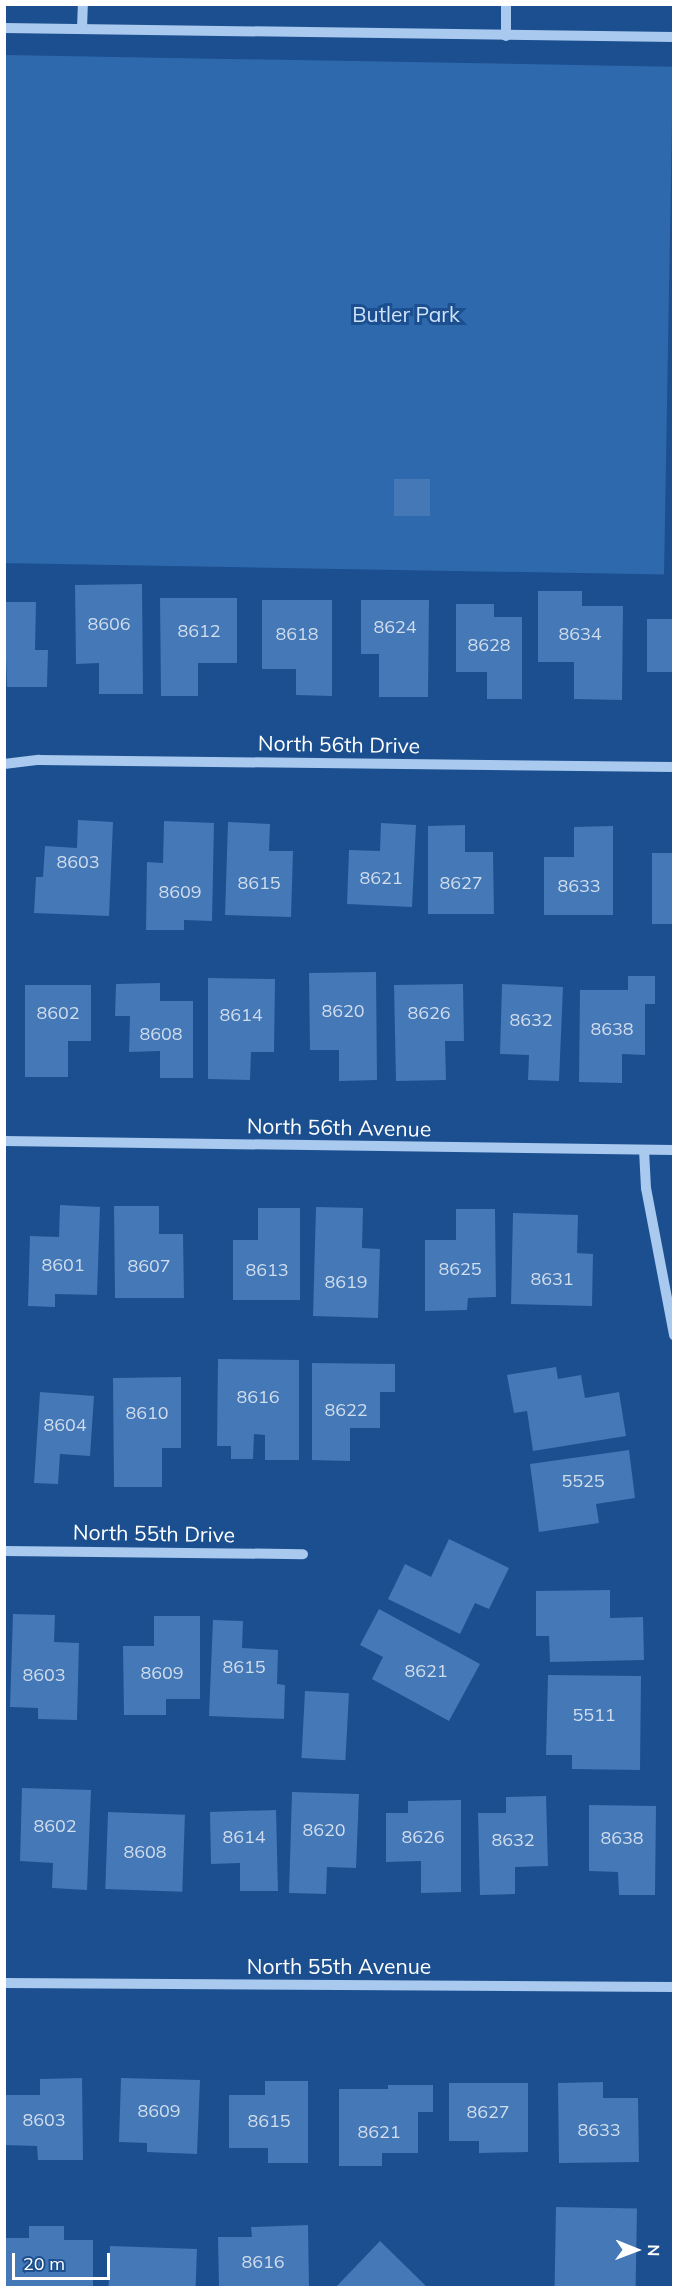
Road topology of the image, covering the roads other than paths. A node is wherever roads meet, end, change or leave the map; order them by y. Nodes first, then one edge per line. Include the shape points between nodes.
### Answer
1 (82, 4) edge
2 (507, 4) edge
3 (4, 28) edge
4 (82, 29) junction
5 (506, 36) junction
6 (674, 37) edge
7 (4, 764) edge
8 (674, 767) edge
9 (4, 1141) edge
10 (644, 1150) junction
11 (674, 1150) edge
12 (674, 1335) edge
13 (4, 1551) edge
14 (303, 1554) dead end
15 (4, 1983) edge
16 (674, 1987) edge

1 - 4 street
2 - 5 street
3 - 4 street
4 - 5 street
5 - 6 street
7 - 8 street, North 56th Drive via 51,760
9 - 10 street, North 56th Avenue
10 - 11 street, North 56th Avenue
10 - 12 street via 646,1188
13 - 14 street, North 55th Drive
15 - 16 street, North 55th Avenue

